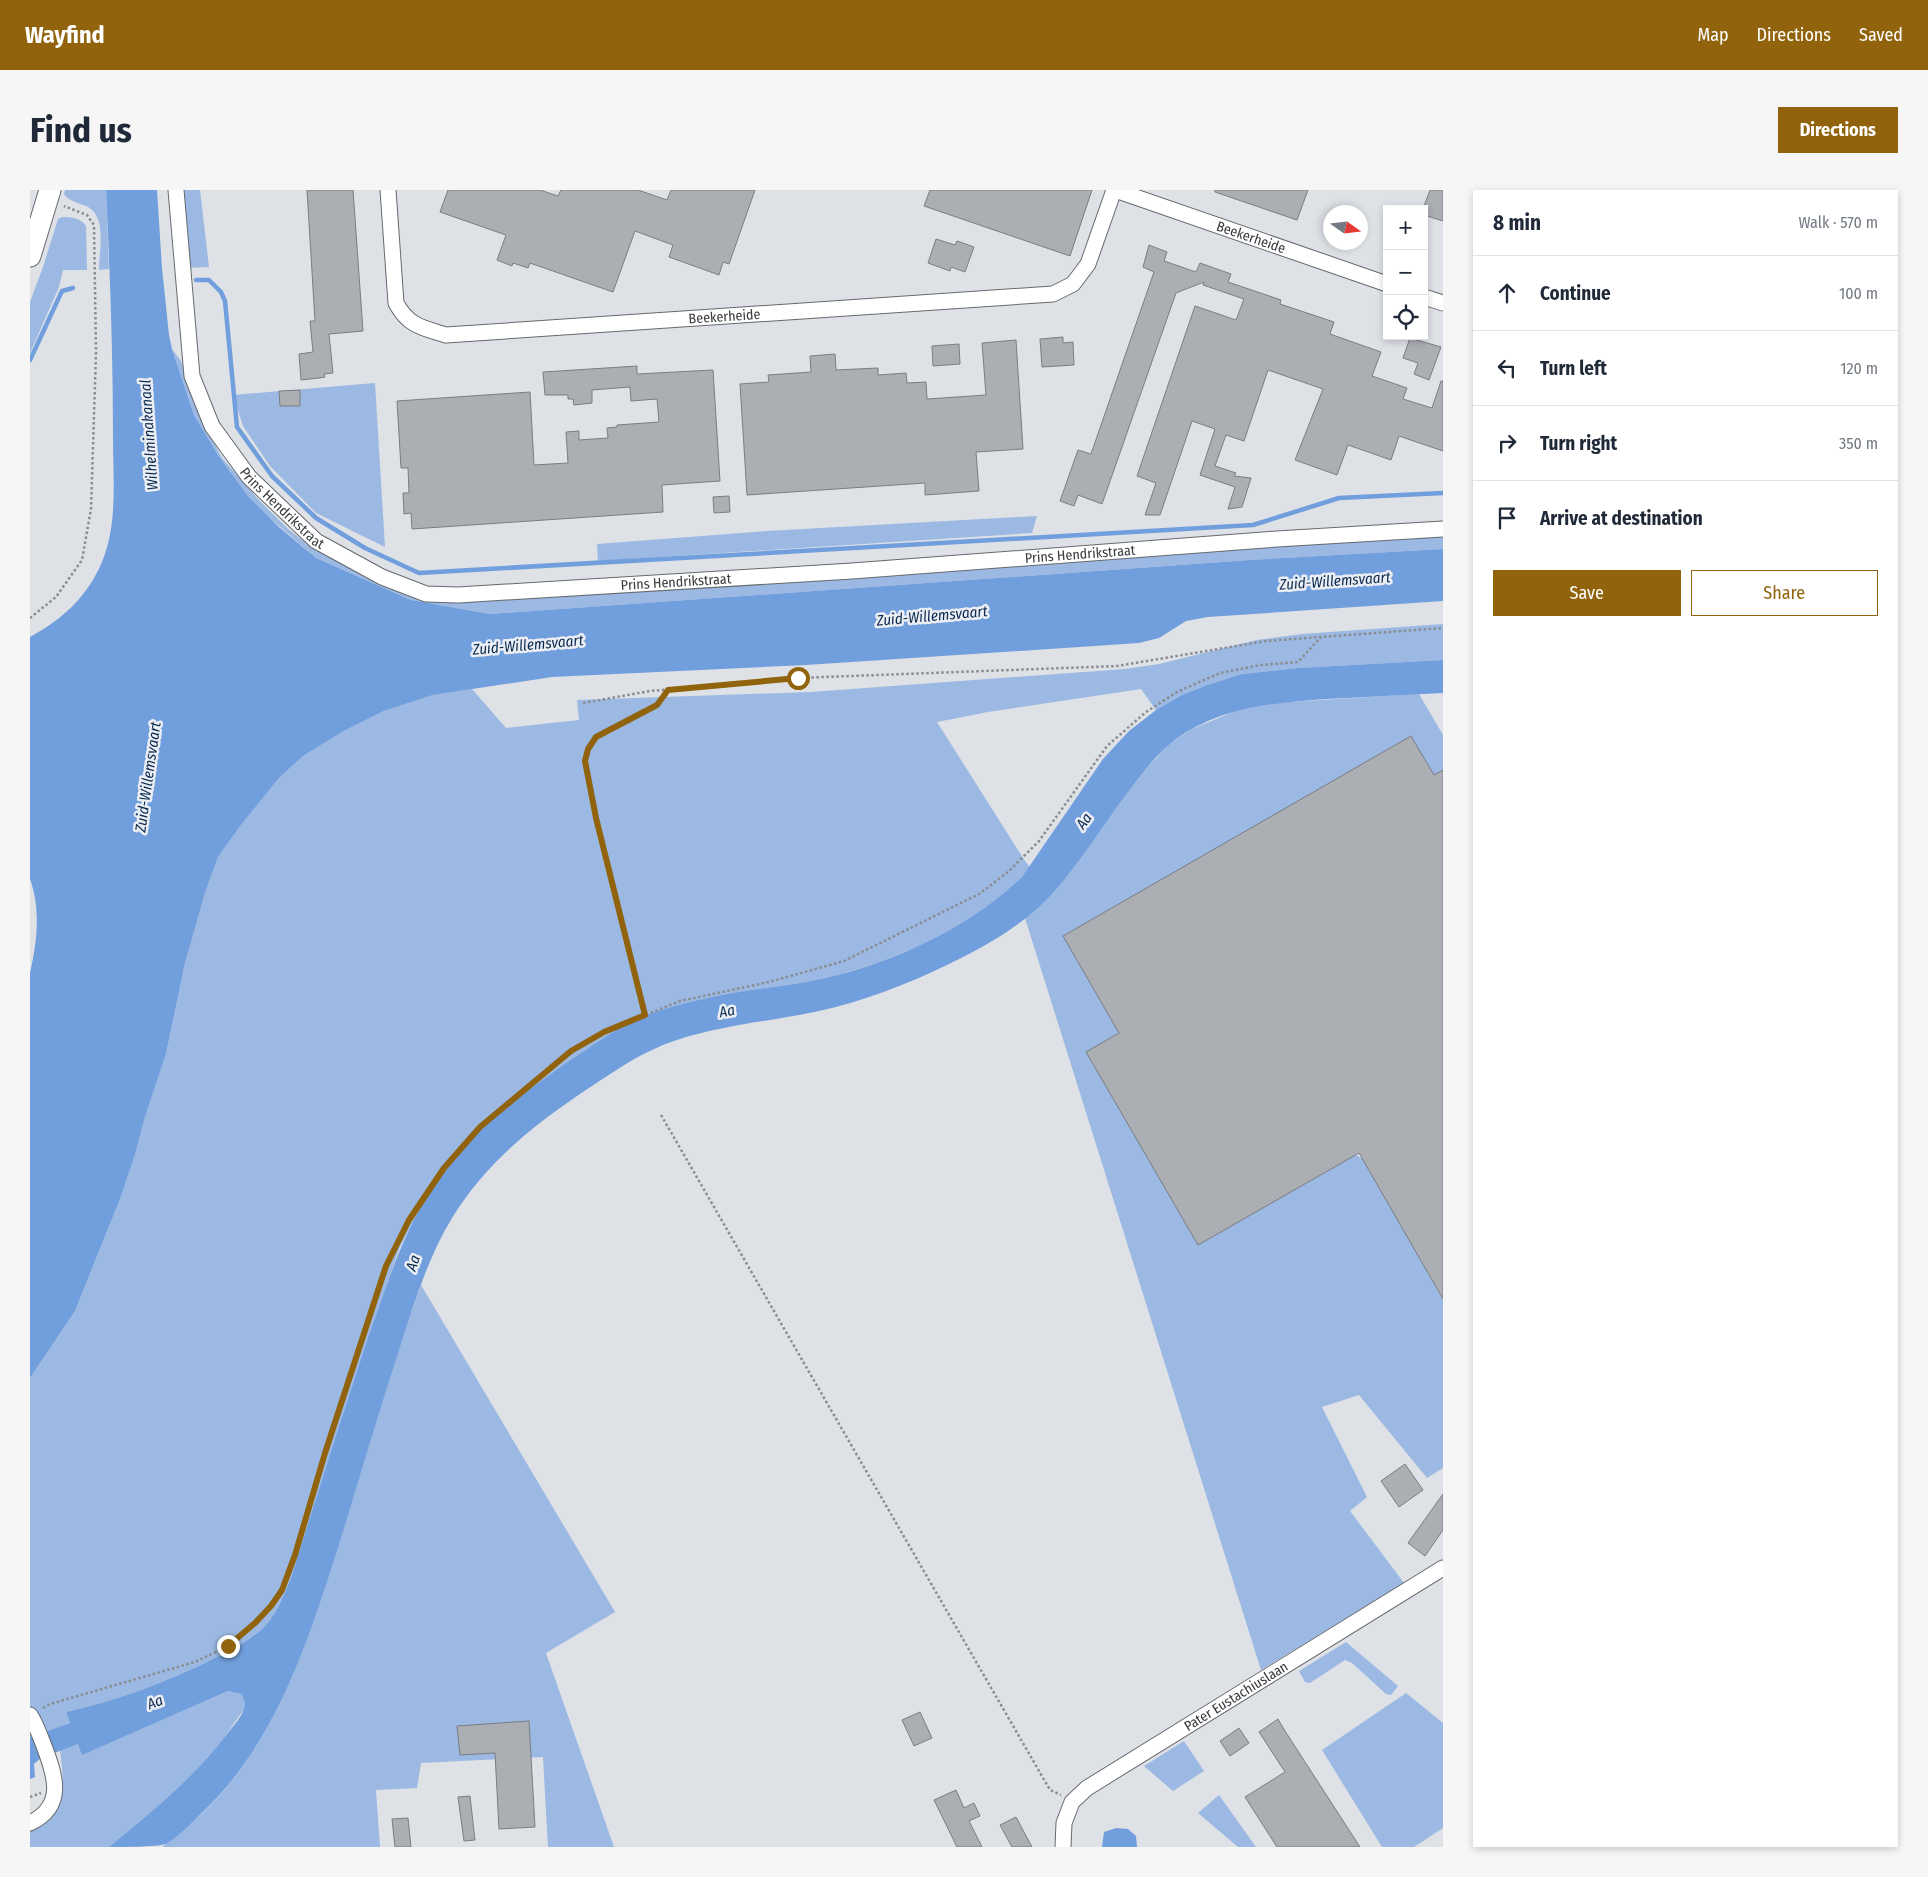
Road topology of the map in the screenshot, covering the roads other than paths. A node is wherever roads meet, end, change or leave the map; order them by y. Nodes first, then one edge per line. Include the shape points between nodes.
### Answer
1 (176, 190) edge
2 (388, 190) edge
3 (1115, 190) edge
4 (49, 196) edge
5 (30, 256) edge
6 (1383, 283) edge
7 (1428, 298) edge
8 (1443, 304) edge
9 (1443, 528) edge
10 (1443, 1568) edge
11 (31, 1715) edge
12 (30, 1823) edge
13 (1063, 1847) edge

1 - 9 street, Prins Hendrikstraat via 192,376 212,426 248,477 316,541 382,577 426,594 852,571
2 - 3 street, Beekerheide via 396,303 403,316 418,326 446,335 1053,294 1073,284 1088,264
3 - 6 street, Beekerheide
4 - 5 main road
7 - 8 street
10 - 13 street, Pater Eustachiuslaan via 1087,1788 1072,1802 1064,1823
11 - 12 street via 56,1786 48,1809

